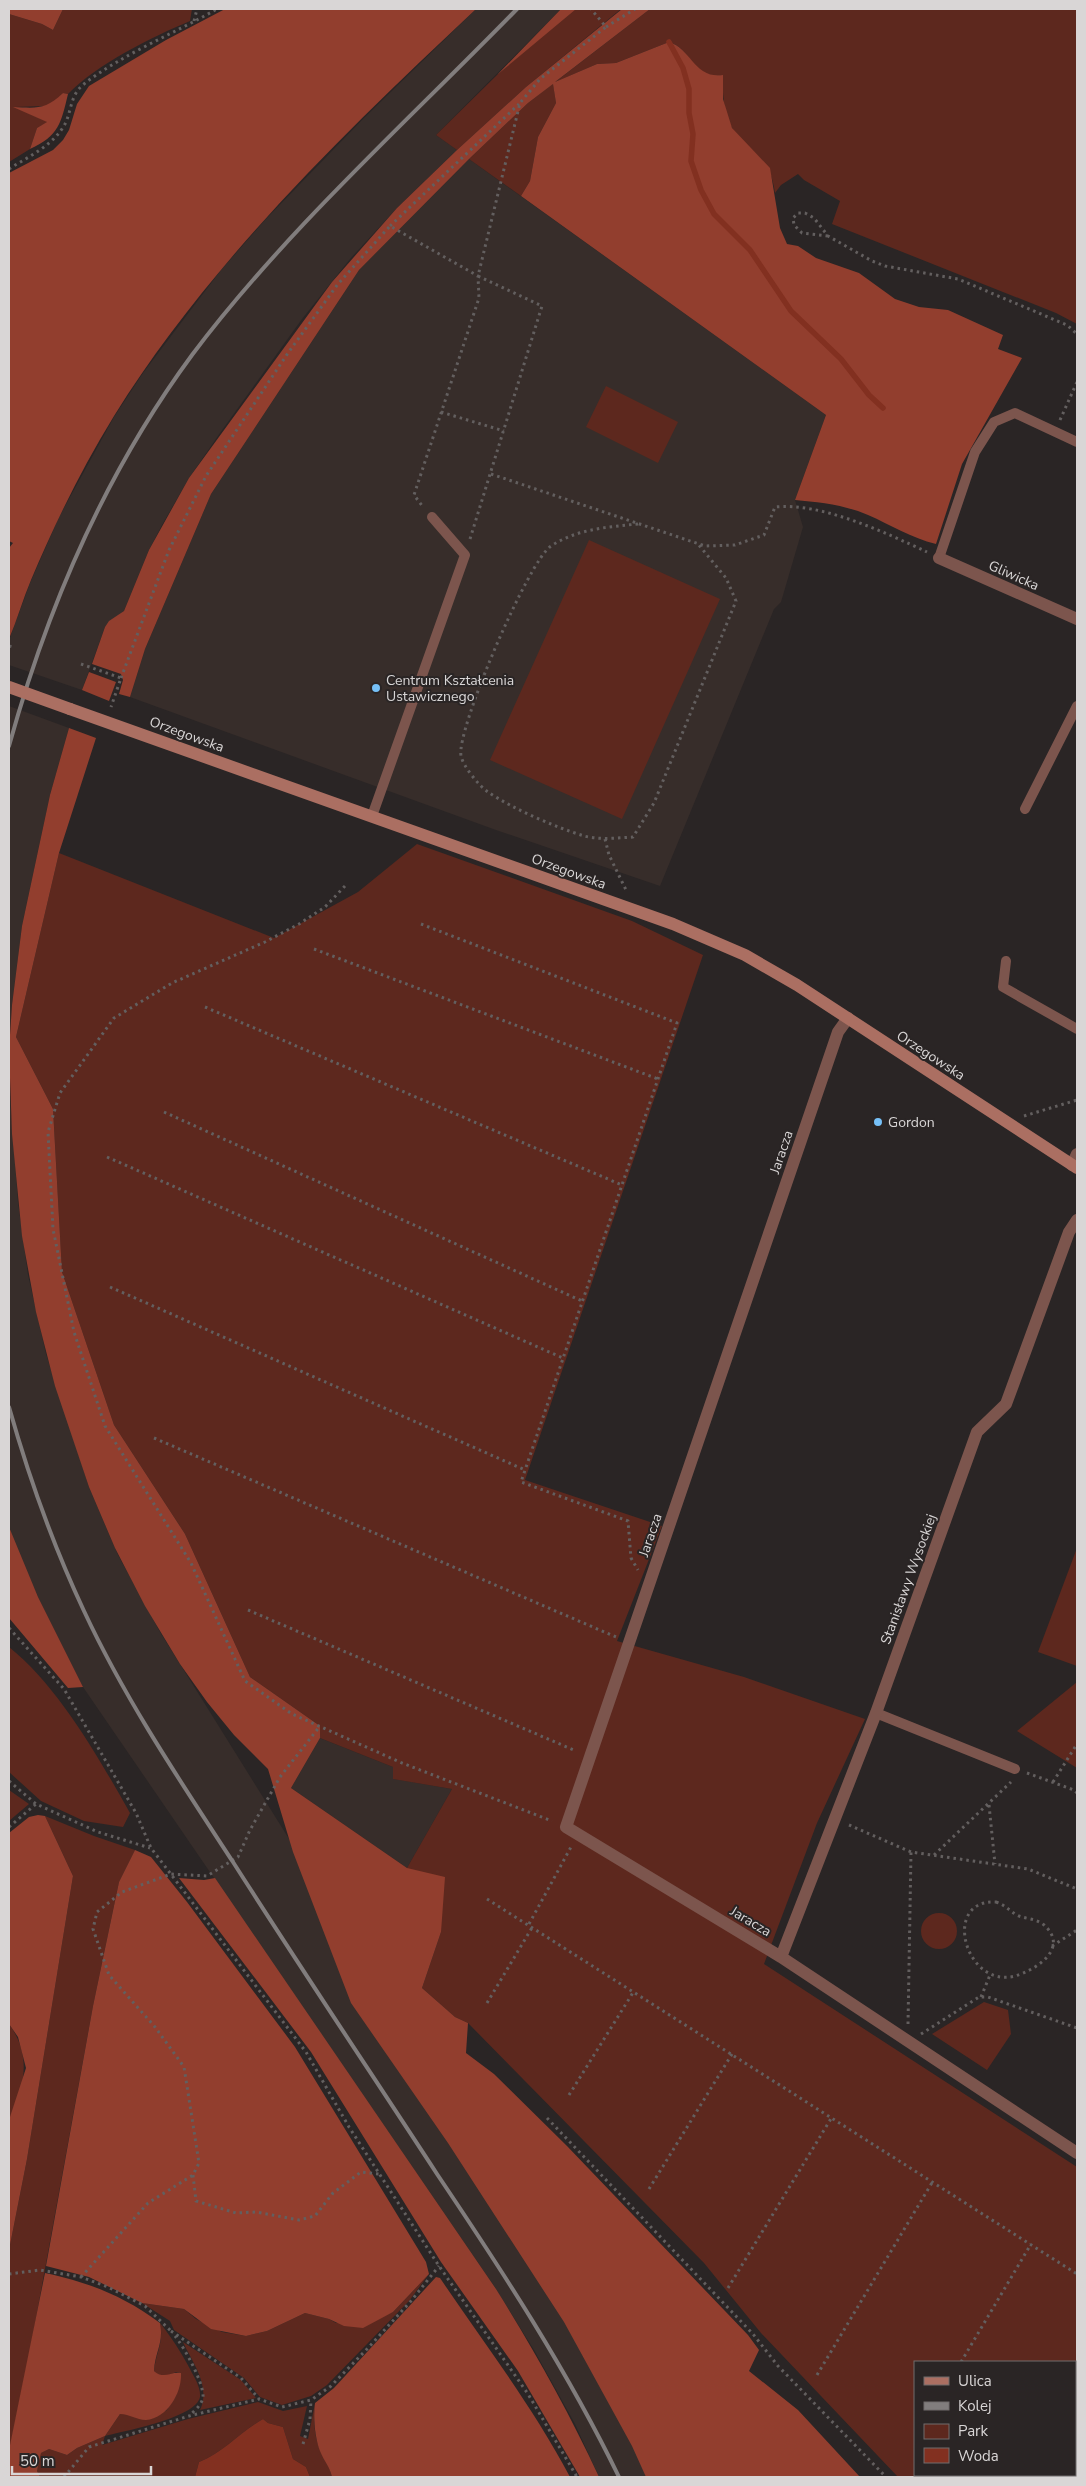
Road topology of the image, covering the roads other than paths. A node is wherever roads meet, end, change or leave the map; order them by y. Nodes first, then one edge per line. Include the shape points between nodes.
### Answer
1 (1077, 442) edge
2 (432, 518) road end
3 (939, 558) joint
4 (1077, 619) edge
5 (9, 687) edge
6 (1077, 706) edge
7 (1026, 809) dead end
8 (372, 816) junction
9 (1006, 961) dead end
10 (848, 1018) junction
11 (1077, 1029) edge
12 (1076, 1162) edge
13 (1077, 1220) edge
14 (876, 1713) junction
15 (1015, 1769) road end
16 (781, 1957) junction
17 (1077, 2153) edge

1 - 3 lane via 1016,413 994,422 975,452
2 - 8 lane via 465,555
3 - 4 street, Gliwicka
5 - 8 street, Orzegowska, bridge
6 - 7 lane
8 - 10 street, Orzegowska via 709,938 745,955
9 - 11 lane via 1004,987
10 - 12 street, Orzegowska
10 - 16 street, Jaracza via 838,1032 566,1827
13 - 14 street, Stanisławy Wysockiej via 1006,1404 977,1432
14 - 15 lane
14 - 16 street, Stanisławy Wysockiej
16 - 17 street, Jaracza

